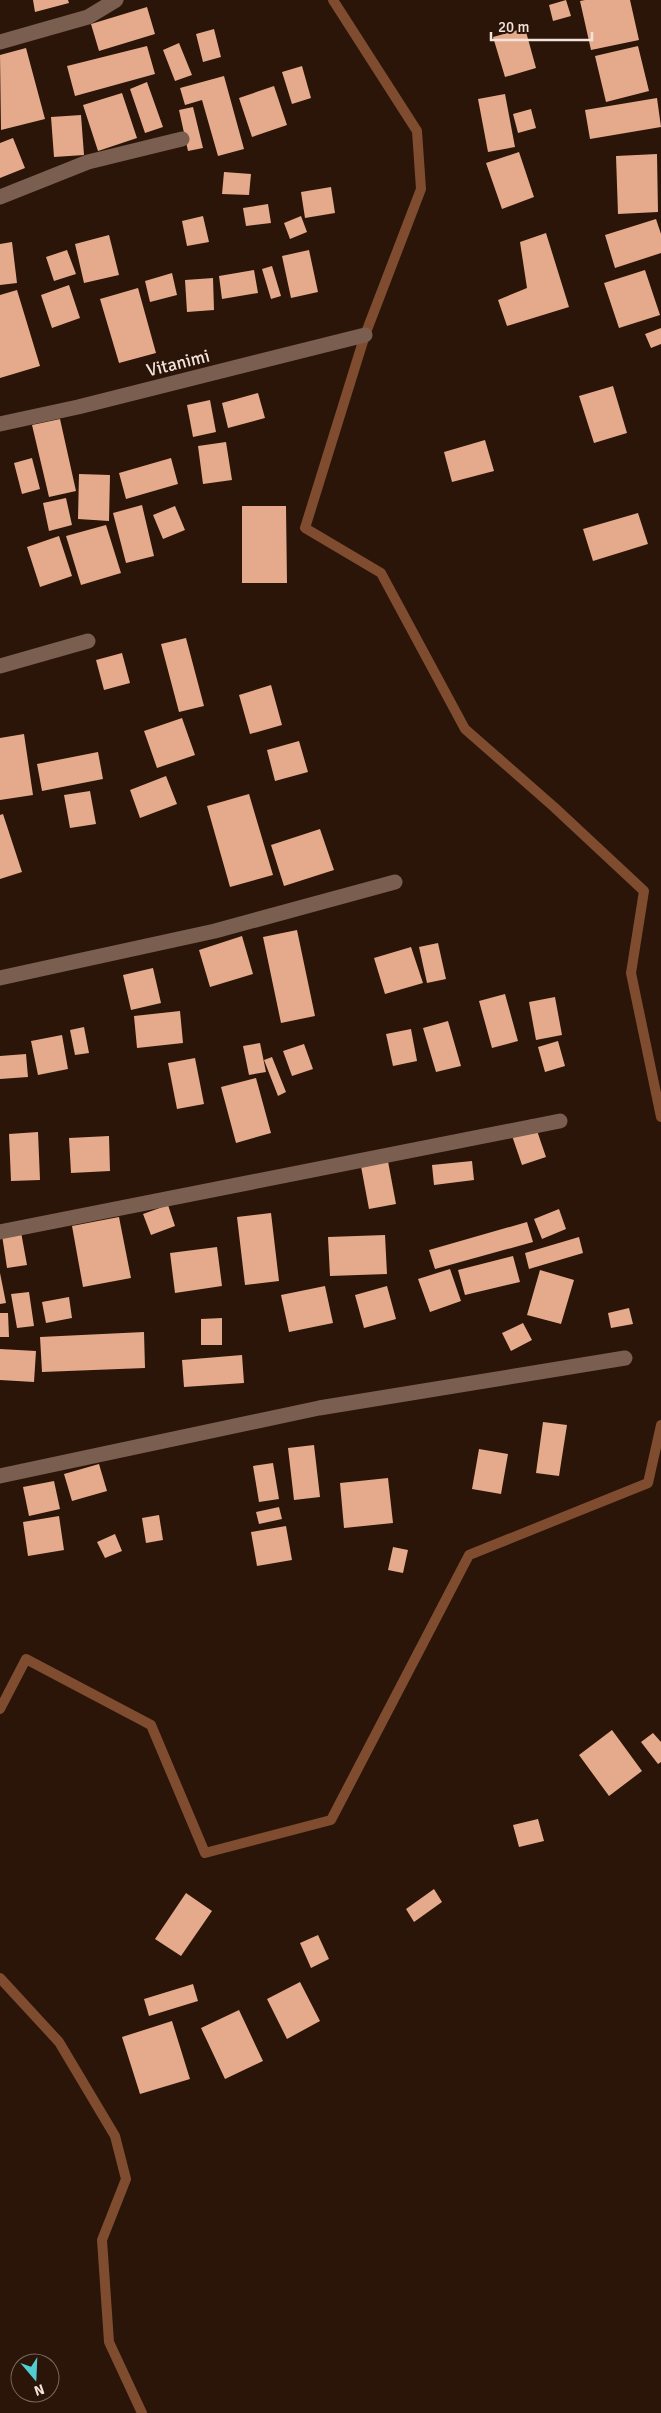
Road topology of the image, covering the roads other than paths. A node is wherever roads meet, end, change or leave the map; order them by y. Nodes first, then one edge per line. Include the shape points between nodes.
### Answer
1 (116, 0) edge
2 (0, 42) edge
3 (182, 139) dead end
4 (0, 197) edge
5 (365, 335) dead end
6 (0, 424) edge
7 (88, 641) dead end
8 (0, 666) edge
9 (395, 882) dead end
10 (0, 978) edge
11 (560, 1121) dead end
12 (0, 1232) edge
13 (625, 1358) dead end
14 (0, 1476) edge

1 - 2 street via 88,17
3 - 4 street via 88,162
5 - 6 street, Vitanimi
7 - 8 street
9 - 10 street via 215,931
11 - 12 street
13 - 14 street via 319,1408

